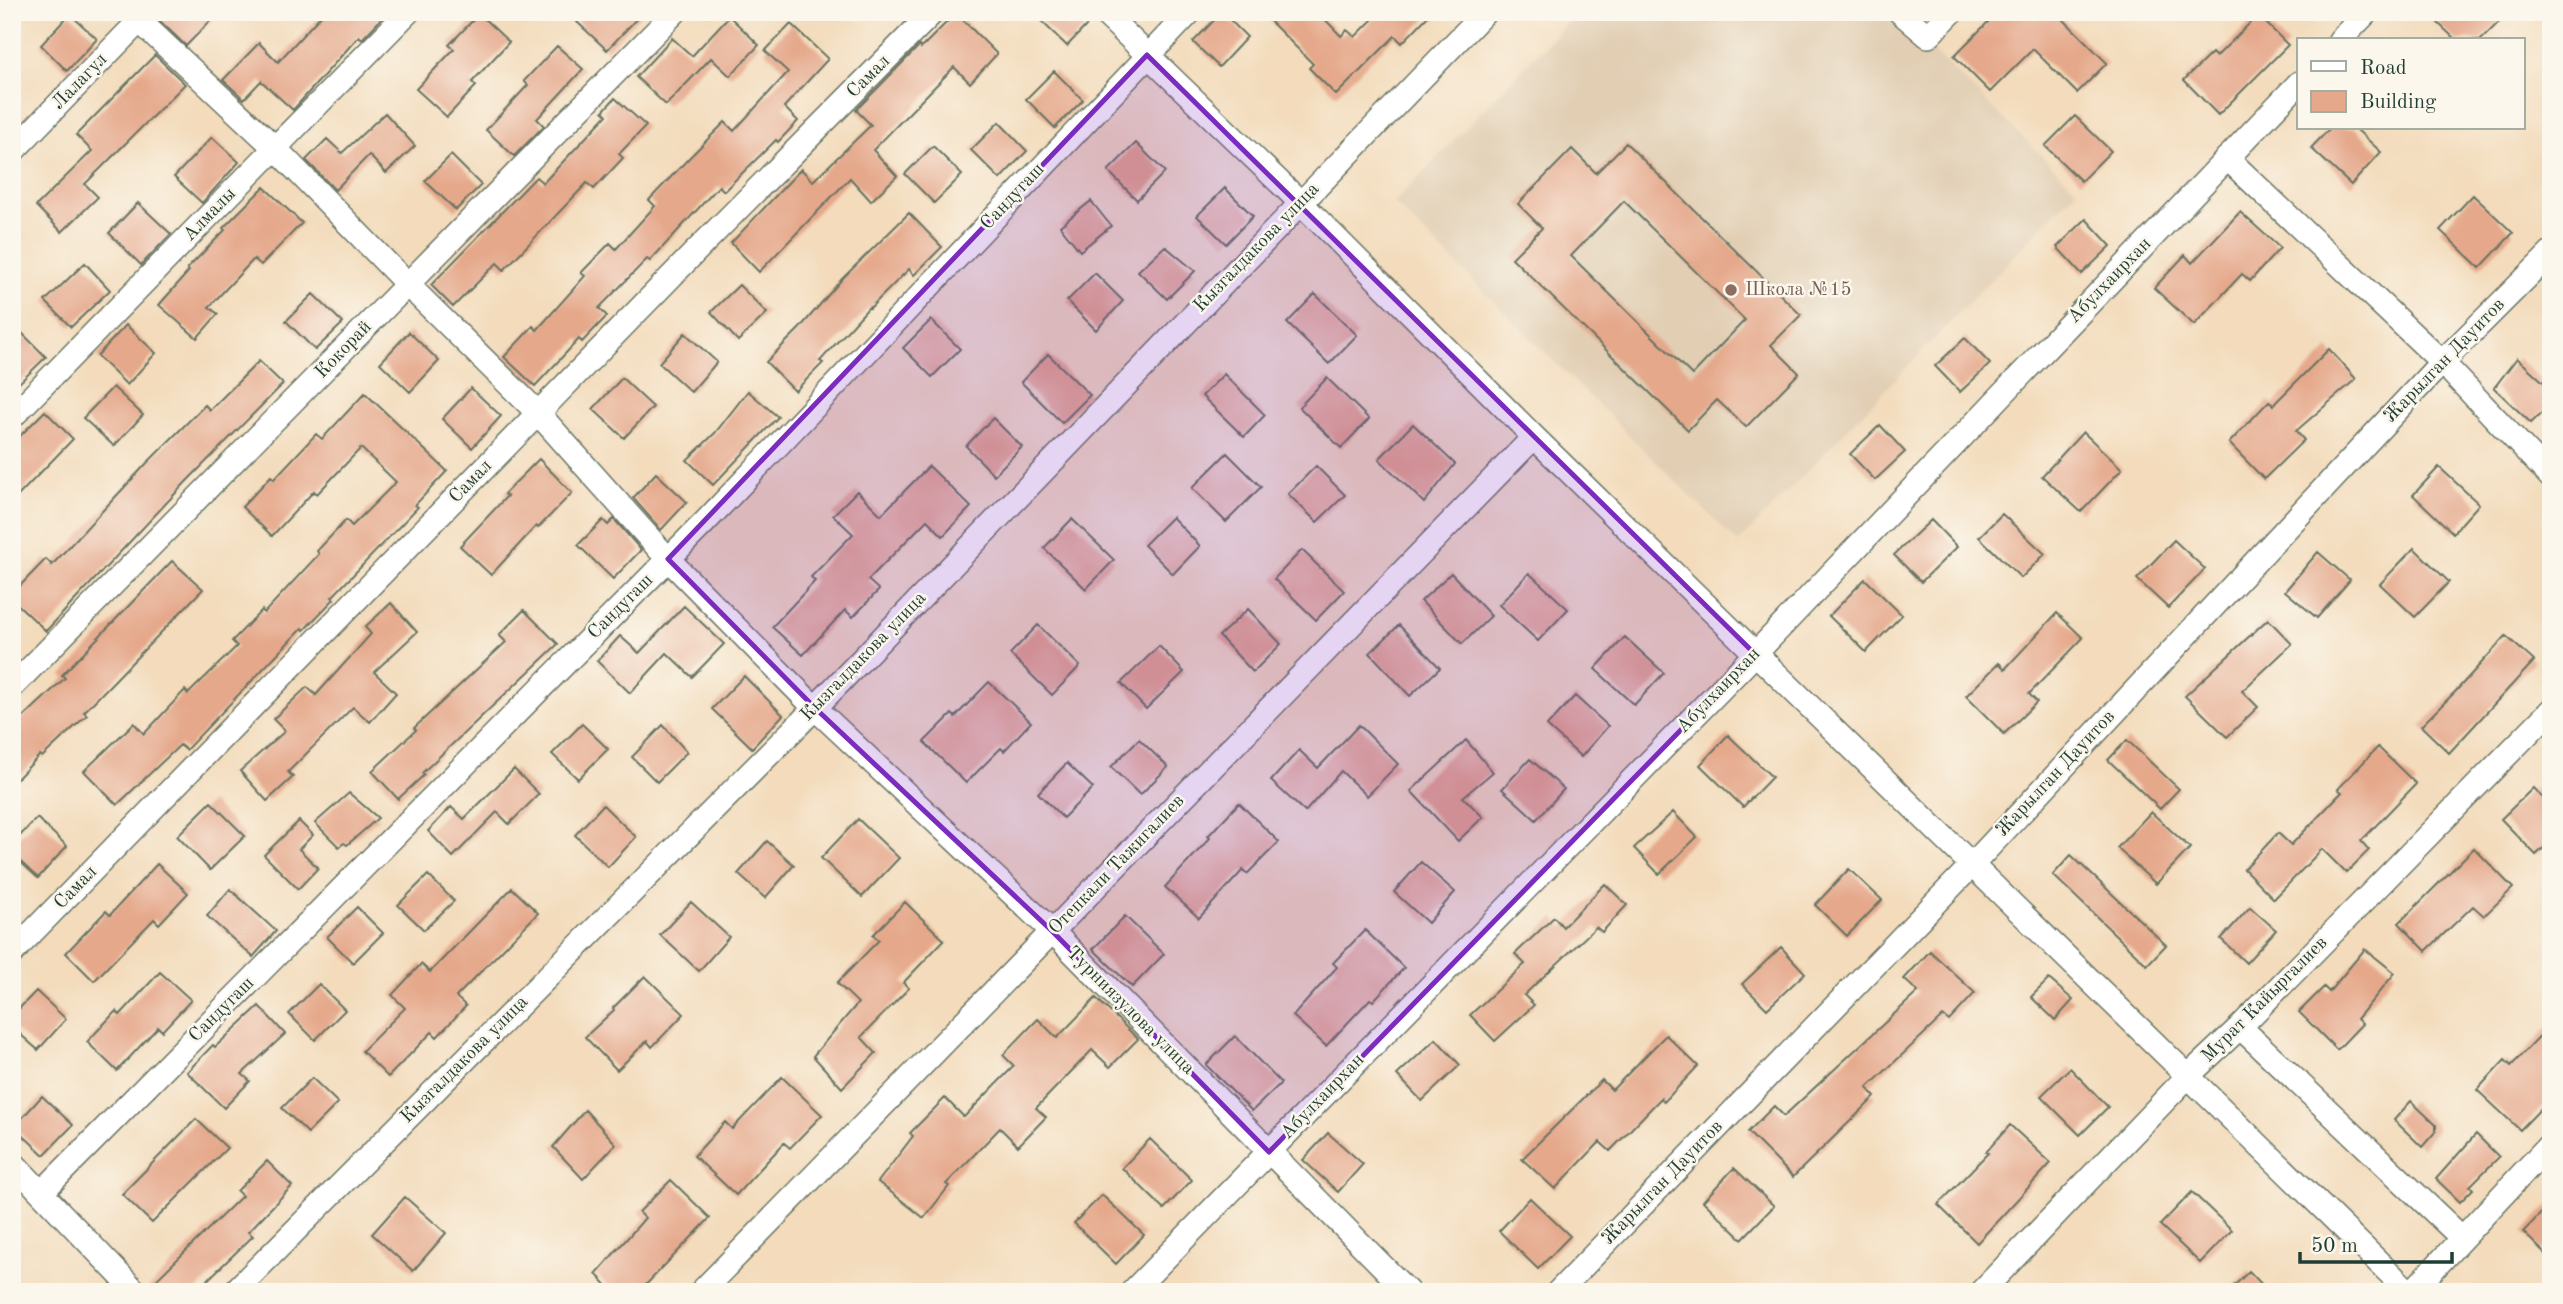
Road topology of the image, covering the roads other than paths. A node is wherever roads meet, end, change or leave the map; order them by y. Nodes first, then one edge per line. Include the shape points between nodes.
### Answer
1 (408, 12) edge
2 (675, 12) edge
3 (933, 12) edge
4 (1103, 12) edge
5 (1190, 12) edge
6 (1485, 12) edge
7 (1900, 12) edge
8 (1952, 12) edge
9 (2367, 12) edge
10 (139, 15) edge
11 (2342, 38) edge
12 (1147, 55) junction
13 (2297, 85) edge
14 (275, 148) junction
15 (12, 152) edge
16 (2227, 158) junction
17 (1301, 203) junction
18 (2551, 253) edge
19 (408, 285) junction
20 (2442, 362) junction
21 (538, 413) junction
22 (12, 417) edge
23 (1534, 438) junction
24 (2551, 477) edge
25 (668, 559) junction
26 (1755, 654) junction
27 (12, 687) edge
28 (815, 708) junction
29 (2551, 710) edge
30 (1972, 865) junction
31 (1052, 931) junction
32 (12, 953) edge
33 (2240, 1027) junction
34 (2188, 1076) junction
35 (2551, 1143) edge
36 (1269, 1152) junction
37 (12, 1163) edge
38 (42, 1192) junction
39 (2462, 1238) junction
40 (136, 1292) edge
41 (234, 1292) edge
42 (701, 1292) edge
43 (1132, 1292) edge
44 (1408, 1292) edge
45 (1558, 1292) edge
46 (1981, 1292) edge
47 (2410, 1292) edge

1 - 14 street, Алмалы
2 - 19 street, Кокорай
3 - 21 street, Самал
4 - 12 street
5 - 12 street, Сандугаш
6 - 17 street, Кызгалдакова улица
7 - 8 street via 1928,36
9 - 11 street
10 - 14 street, Турниязулова улица
10 - 15 street, Лалагул
12 - 17 street
12 - 25 street, Сандугаш
13 - 16 street, Абулхаирхан
14 - 19 street, Турниязулова улица
14 - 22 street, Алмалы
16 - 20 street
16 - 26 street, Абулхаирхан
17 - 23 street
17 - 28 street, Кызгалдакова улица
18 - 20 street, Жарылган Дауитов
19 - 21 street, Турниязулова улица
19 - 27 street, Кокорай
20 - 24 street
20 - 30 street, Жарылган Дауитов
21 - 25 street, Турниязулова улица
21 - 32 street, Самал
23 - 26 street
23 - 31 street, Отепкали Тажигалиев
25 - 28 street, Турниязулова улица
25 - 38 street, Сандугаш
26 - 30 street
26 - 36 street, Абулхаирхан
28 - 31 street, Турниязулова улица
28 - 41 street, Кызгалдакова улица
29 - 33 street, Мурат Кайыргалиев
30 - 34 street
30 - 45 street, Жарылган Дауитов
31 - 36 street, Турниязулова улица
31 - 42 street, Отепкали Тажигалиев
33 - 34 street, Мурат Кайыргалиев
33 - 39 street
34 - 46 street, Мурат Кайыргалиев
34 - 47 street
35 - 39 street
36 - 43 street, Абулхаирхан
36 - 44 street, Турниязулова улица
37 - 38 street
38 - 40 street
39 - 47 street

